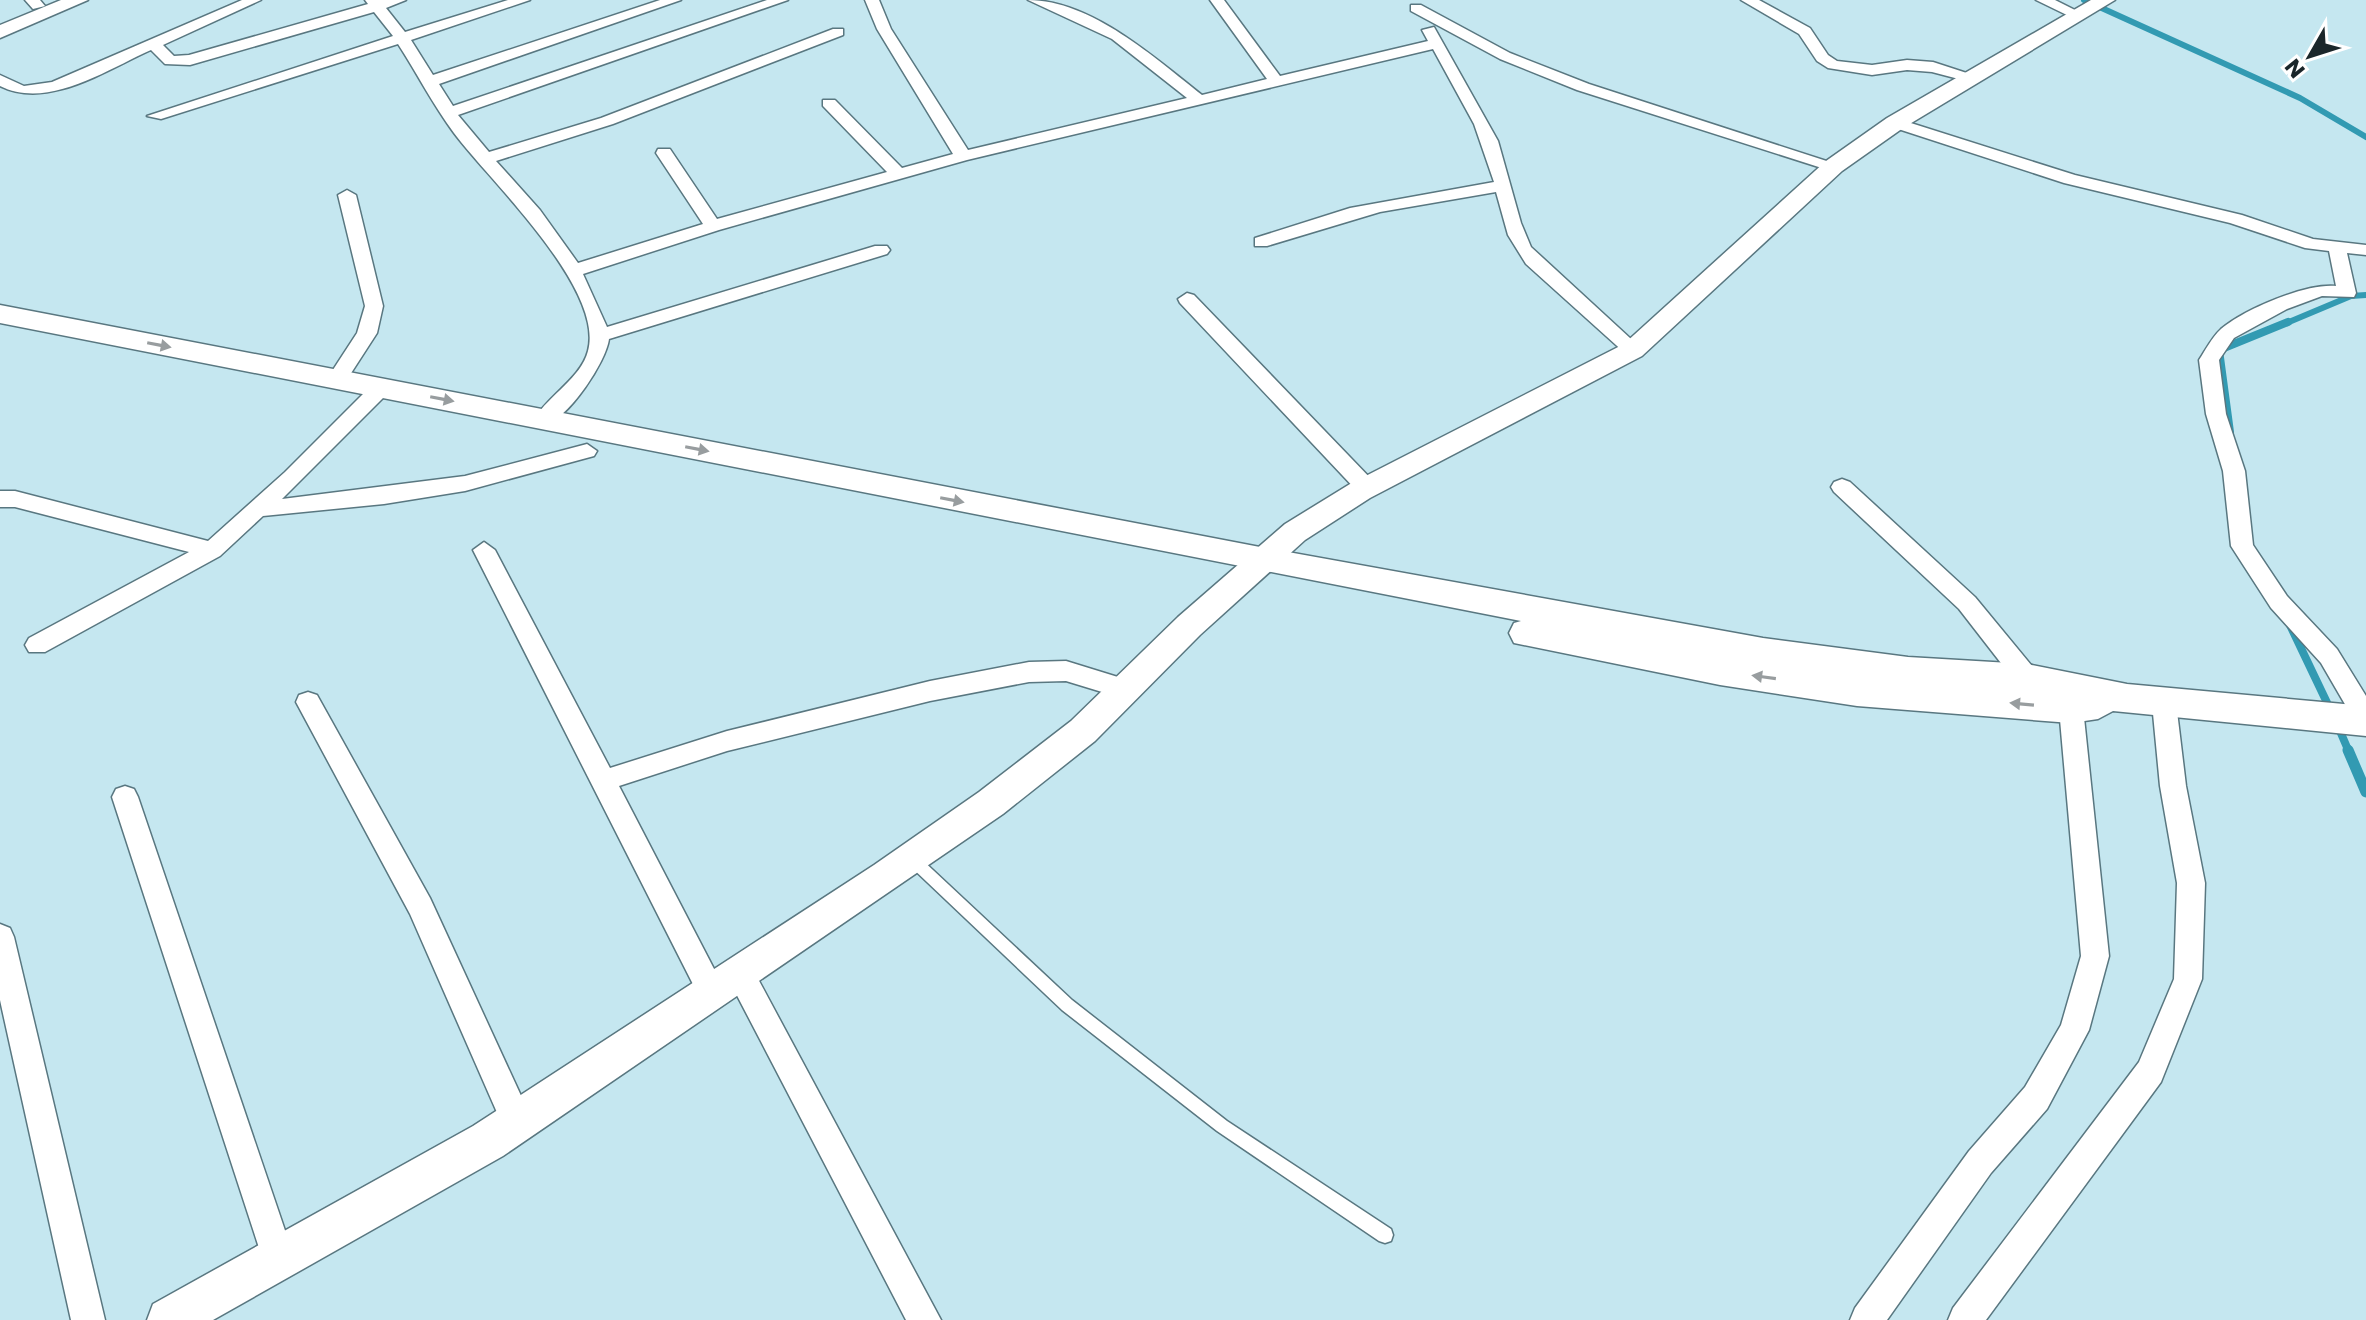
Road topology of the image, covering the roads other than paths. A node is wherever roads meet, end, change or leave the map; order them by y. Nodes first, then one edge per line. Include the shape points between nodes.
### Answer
1 (78, 0) edge
2 (254, 0) edge
3 (399, 0) edge
4 (523, 0) edge
5 (674, 0) edge
6 (781, 0) edge
7 (872, 0) edge
8 (1035, 0) edge
9 (1217, 0) edge
10 (1748, 0) edge
11 (2043, 0) edge
12 (2105, 0) edge
13 (41, 2) edge
14 (375, 3) edge
15 (1414, 4) edge
16 (2078, 15) junction
17 (0, 22) edge
18 (0, 32) edge
19 (838, 32) dead end
20 (402, 38) junction
21 (152, 43) junction
22 (1436, 44) junction
23 (1974, 78) junction
24 (0, 80) edge
25 (431, 81) junction
26 (1277, 83) junction
27 (1197, 98) junction
28 (829, 103) dead end
29 (451, 112) junction
30 (155, 116) dead end
31 (1895, 123) junction
32 (664, 153) dead end
33 (963, 156) junction
34 (484, 159) junction
35 (1834, 166) junction
36 (900, 175) junction
37 (1503, 186) junction
38 (347, 195) dead end
39 (713, 226) junction
40 (1261, 242) dead end
41 (2337, 249) junction
42 (881, 250) dead end
43 (2366, 250) edge
44 (573, 271) junction
45 (1187, 299) dead end
46 (0, 314) edge
47 (600, 335) junction
48 (0, 339) edge
49 (104, 346) junction
50 (1633, 350) junction
51 (337, 379) junction
52 (372, 397) junction
53 (545, 418) junction
54 (587, 451) junction
55 (1842, 487) dead end
56 (1367, 488) junction
57 (0, 499) edge
58 (258, 509) junction
59 (212, 550) junction
60 (484, 550) dead end
61 (1249, 570) junction
62 (37, 645) dead end
63 (2027, 678) junction
64 (1125, 689) junction
65 (2067, 696) junction
66 (308, 702) dead end
67 (2164, 703) junction
68 (2366, 719) edge
69 (602, 781) junction
70 (125, 797) dead end
71 (912, 859) junction
72 (0, 937) edge
73 (726, 983) junction
74 (517, 1122) junction
75 (1385, 1235) dead end
76 (279, 1260) junction
77 (1977, 1315) edge
78 (88, 1320) edge
79 (169, 1320) edge
80 (924, 1320) edge
81 (1867, 1320) edge

1 - 18 main road
2 - 21 street
3 - 14 street
4 - 20 street
5 - 25 street
6 - 29 street
7 - 33 street via 884,29
8 - 27 street via 1117,36
9 - 26 street
10 - 23 street via 1805,31 1822,58 1833,65 1933,67
11 - 16 street
12 - 16 main road
13 - 17 main road
14 - 20 street
14 - 21 street via 190,60 170,61
15 - 22 street
15 - 35 street via 1505,56 1570,82
16 - 23 main road
19 - 34 street via 607,121
20 - 25 street
20 - 30 street
21 - 24 street via 38,91 22,91
22 - 26 street
22 - 37 street via 1496,156
23 - 31 main road
25 - 29 street
26 - 27 street
27 - 33 street
28 - 36 street
29 - 34 street
31 - 35 main road
31 - 41 street via 2070,179
32 - 39 street
33 - 36 street
34 - 44 street via 534,214
35 - 50 main road
36 - 39 street
37 - 40 street via 1339,215
37 - 50 street via 1518,243
38 - 51 street via 374,306 367,333
39 - 44 street
41 - 43 street
41 - 68 street via 2347,293 2320,290 2280,305 2227,334 2209,360 2216,414 2234,471 2242,546 2279,602 2329,656
42 - 47 street
44 - 47 street
45 - 56 street
46 - 49 main road
47 - 53 street via 597,355
48 - 49 main road
49 -> 51 main road
49 - 52 main road
50 - 56 main road
51 - 52 main road
52 -> 53 main road
52 - 54 main road
52 - 58 street
53 -> 61 main road
54 - 58 street via 447,490
54 - 61 main road
55 - 63 street via 1967,603
56 - 61 main road via 1295,532
57 - 59 street
58 - 59 street
59 - 62 street
60 - 69 street
61 - 63 main road via 1763,652 1908,671
61 - 64 main road
65 -> 61 main road via 1857,691 1720,671
63 - 65 main road
64 - 69 street via 1066,671 1029,672 727,741
64 - 71 main road via 1083,731
65 - 67 main road
65 - 81 street via 2095,956 2074,1030 2036,1098 1980,1162
66 - 74 street via 420,907
67 - 68 main road
67 - 77 street via 2191,883 2188,979 2150,1072
69 - 73 street
70 - 76 street
71 - 73 main road
71 - 75 lane via 1067,1005 1222,1126
72 - 78 street
73 - 74 main road
73 - 80 street
74 - 76 main road
76 - 79 main road

